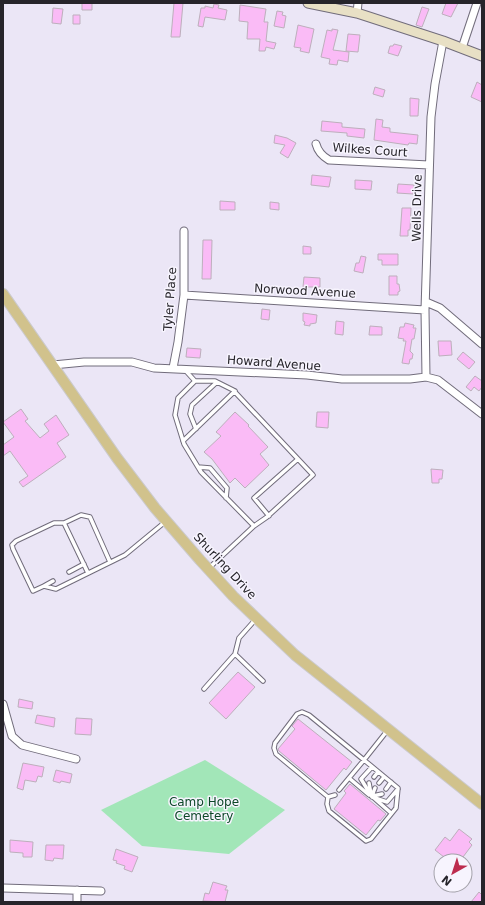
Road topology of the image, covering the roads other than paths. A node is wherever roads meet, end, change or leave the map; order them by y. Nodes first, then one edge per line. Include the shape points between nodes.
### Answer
1 (308, 3) edge
2 (358, 3) edge
3 (477, 3) edge
4 (357, 13) junction
5 (443, 41) junction
6 (462, 48) junction
7 (482, 56) edge
8 (316, 144) dead end
9 (429, 165) junction
10 (184, 231) dead end
11 (3, 294) edge
12 (184, 295) junction
13 (426, 302) junction
14 (425, 310) junction
15 (482, 344) edge
16 (53, 365) junction
17 (173, 368) junction
18 (184, 369) junction
19 (426, 377) junction
20 (195, 381) junction
21 (217, 382) junction
22 (235, 391) junction
23 (482, 414) edge
24 (196, 429) junction
25 (183, 441) junction
26 (298, 459) junction
27 (198, 467) junction
28 (226, 498) junction
29 (269, 516) junction
30 (166, 521) junction
31 (64, 523) junction
32 (254, 526) junction
33 (110, 562) junction
34 (84, 564) junction
35 (208, 569) junction
36 (69, 572) dead end
37 (88, 573) junction
38 (53, 581) dead end
39 (44, 586) junction
40 (257, 618) junction
41 (235, 654) junction
42 (263, 681) dead end
43 (204, 689) dead end
44 (3, 704) edge
45 (388, 730) junction
46 (76, 759) dead end
47 (364, 760) junction
48 (372, 767) junction
49 (378, 772) junction
50 (374, 777) dead end
51 (384, 777) junction
52 (349, 778) junction
53 (379, 782) dead end
54 (391, 782) junction
55 (369, 783) dead end
56 (375, 788) dead end
57 (398, 788) junction
58 (386, 789) dead end
59 (339, 790) dead end
60 (382, 794) dead end
61 (335, 795) dead end
62 (328, 797) junction
63 (372, 797) junction
64 (482, 804) edge
65 (391, 813) junction
66 (3, 888) edge
67 (77, 890) junction
68 (101, 891) dead end
69 (77, 902) edge

1 - 4 main road
2 - 4 street
3 - 6 street
4 - 5 main road
5 - 6 main road
5 - 9 street, Wells Drive via 431,117
6 - 7 main road
8 - 9 street, Wilkes Court via 317,150 329,160
9 - 13 street, Wells Drive
10 - 12 street, Tyler Place
11 - 16 main road, Shurling Drive
12 - 14 street, Norwood Avenue
12 - 17 street, Tyler Place
13 - 14 street, Wells Drive
13 - 15 street via 440,308
14 - 19 street, Wells Drive
16 - 17 street, Howard Avenue via 132,362 154,368
16 - 30 main road, Shurling Drive via 117,458
17 - 18 street, Howard Avenue
18 - 19 street, Howard Avenue via 342,379 410,380
18 - 20 lane
19 - 23 street via 438,380
20 - 21 lane
20 - 25 lane via 178,398 175,415
21 - 22 lane
21 - 24 lane via 192,405 190,414
22 - 24 lane
22 - 26 lane
24 - 25 lane
25 - 27 lane
26 - 29 lane via 254,498
26 - 29 lane via 314,475
27 - 28 lane
27 - 28 lane via 210,468 227,488
28 - 32 lane
29 - 32 lane
30 - 33 lane via 125,555
30 - 35 main road, Shurling Drive
31 - 33 lane via 81,515 90,517
31 - 34 lane
31 - 39 lane via 54,523 12,545 33,590
32 - 35 lane
33 - 37 lane
34 - 36 lane
34 - 37 lane
35 - 40 main road, Shurling Drive
37 - 39 lane via 56,589
38 - 39 lane
40 - 41 lane via 239,638
40 - 45 main road, Shurling Drive via 295,655
41 - 42 lane
41 - 43 lane
44 - 46 street via 12,736 22,744
45 - 47 lane
45 - 64 main road, Shurling Drive
47 - 48 lane
47 - 52 lane
47 - 62 lane via 309,715 302,712 297,714 275,743 276,754
48 - 49 lane
48 - 63 lane via 361,779
49 - 50 lane
49 - 51 lane
51 - 53 lane
51 - 54 lane
52 - 59 lane
52 - 63 lane
54 - 57 lane
54 - 58 lane
55 - 63 lane
56 - 63 lane
57 - 63 lane via 387,802
57 - 65 lane via 396,808
60 - 63 lane
61 - 62 lane
62 - 65 lane via 329,811 366,841 371,839
63 - 65 lane
66 - 67 street
67 - 68 street
67 - 69 street

